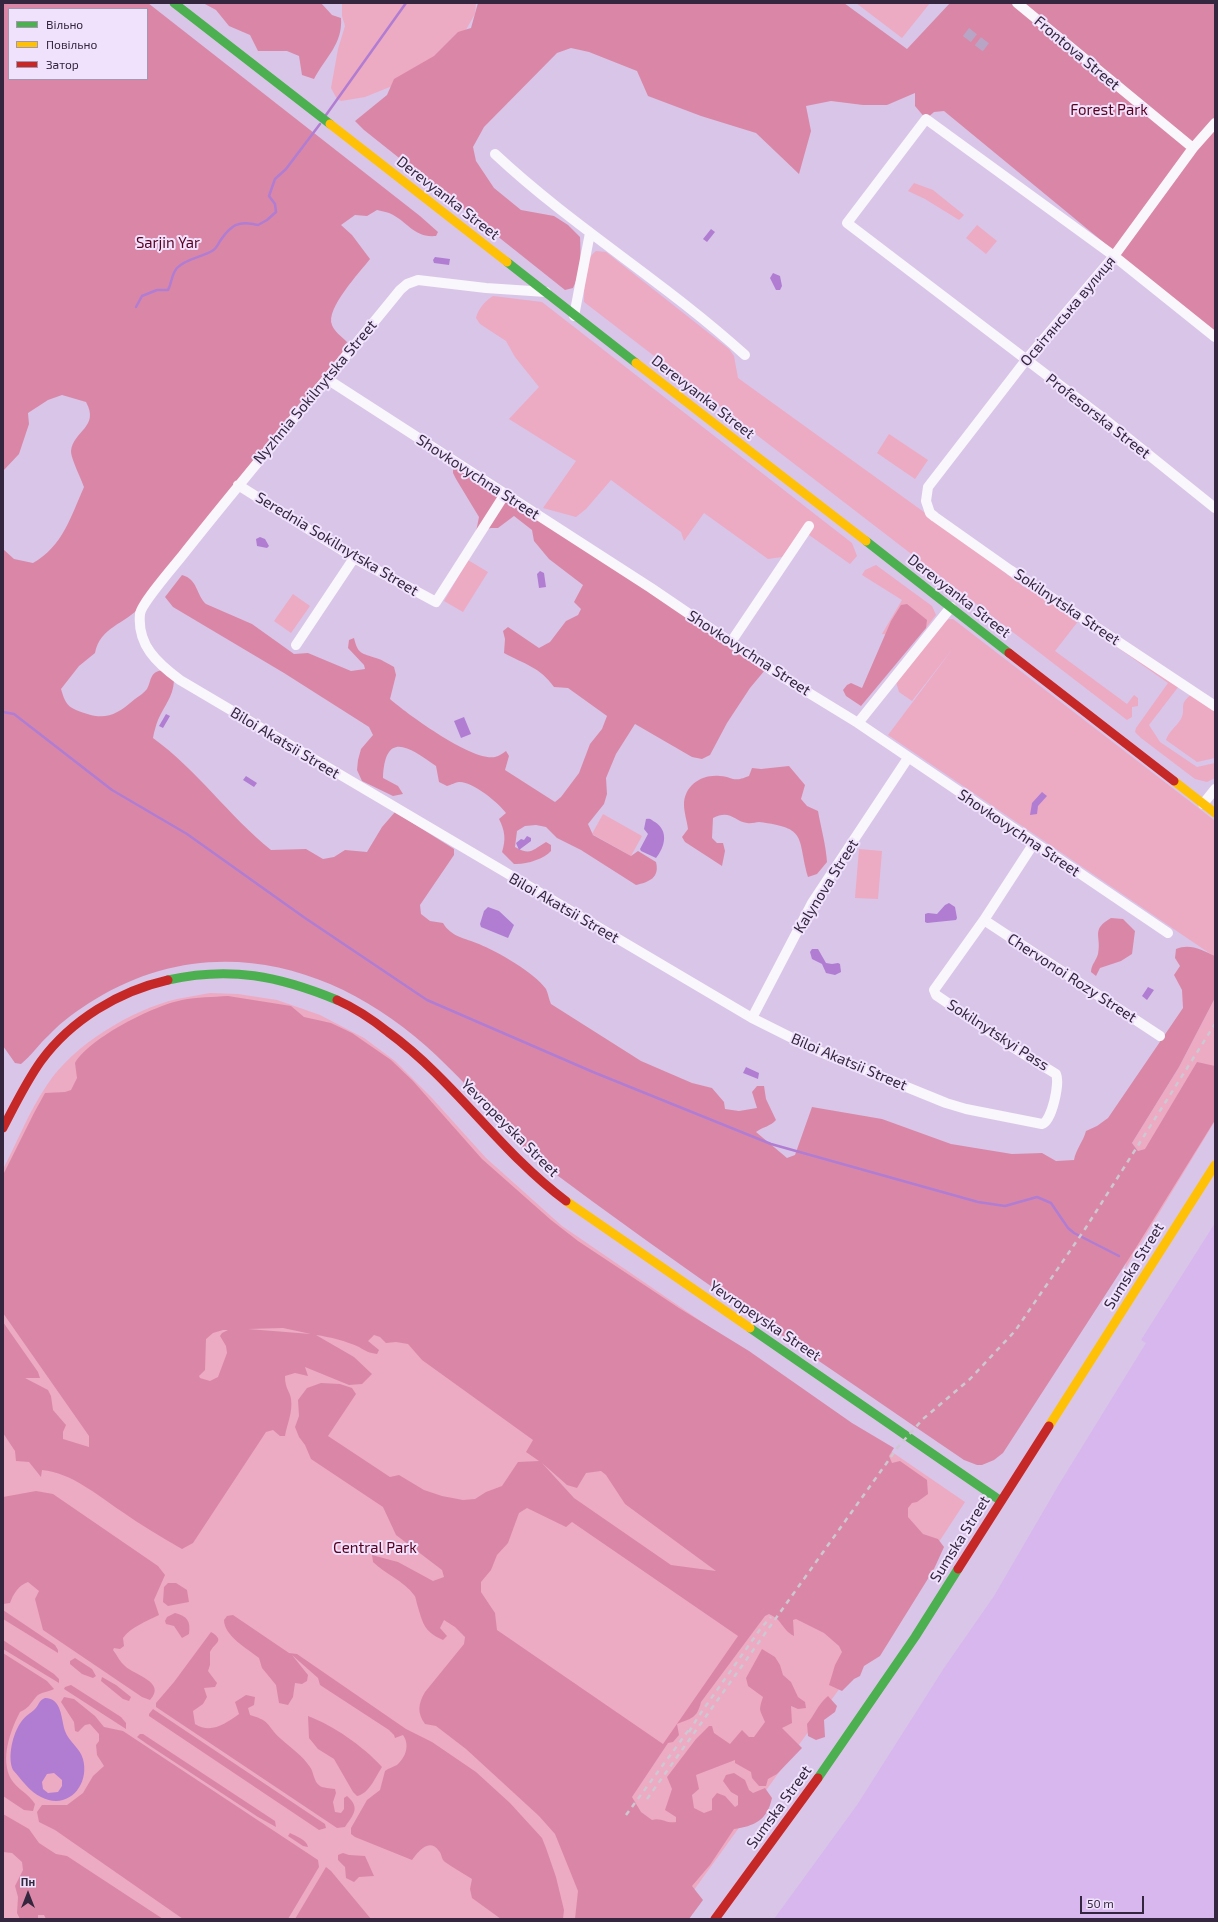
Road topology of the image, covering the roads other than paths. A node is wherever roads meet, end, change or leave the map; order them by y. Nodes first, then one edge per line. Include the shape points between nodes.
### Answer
1 (174, 3) edge
2 (1017, 3) edge
3 (1215, 123) edge
4 (1194, 148) junction
5 (495, 154) dead end
6 (590, 233) junction
7 (1114, 256) junction
8 (546, 292) junction
9 (574, 316) junction
10 (1215, 337) edge
11 (745, 355) dead end
12 (1026, 360) junction
13 (327, 380) junction
14 (238, 485) junction
15 (505, 494) junction
16 (926, 501) joint
17 (1215, 508) edge
18 (809, 526) dead end
19 (354, 558) junction
20 (951, 607) junction
21 (140, 612) joint
22 (731, 642) junction
23 (296, 645) dead end
24 (1215, 706) edge
25 (858, 723) junction
26 (908, 758) junction
27 (1215, 789) edge
28 (1204, 804) junction
29 (1215, 813) edge
30 (1034, 843) junction
31 (984, 920) junction
32 (1168, 933) dead end
33 (752, 1018) junction
34 (1160, 1036) dead end
35 (1045, 1123) joint
36 (3, 1128) edge
37 (1215, 1165) edge
38 (1001, 1501) junction
39 (715, 1919) edge

1 - 8 main road, Derevyanka Street
2 - 4 street, Frontova Street
3 - 4 street, Освітянська вулиця
4 - 7 street, Освітянська вулиця
5 - 6 street
6 - 9 street
6 - 11 street via 721,333
7 - 10 street
7 - 12 street, Освітянська вулиця
7 - 12 street, Profesorska Street via 926,119 847,223
8 - 9 main road, Derevyanka Street
8 - 13 street, Nyzhnia Sokilnytska Street via 418,280 407,284
9 - 20 main road, Derevyanka Street
12 - 16 street, Освітянська вулиця via 928,487
12 - 17 street, Profesorska Street
13 - 14 street, Nyzhnia Sokilnytska Street
13 - 15 street, Shovkovychna Street
14 - 19 street, Serednia Sokilnytska Street
14 - 21 street, Nyzhnia Sokilnytska Street via 154,590
15 - 19 street, Serednia Sokilnytska Street via 436,602
15 - 22 street, Shovkovychna Street
16 - 24 street, Sokilnytska Street via 930,513 935,517
18 - 22 street
19 - 23 street
20 - 25 street
20 - 28 main road, Derevyanka Street
21 - 33 street, Biloi Akatsii Street via 140,632 148,651 161,666 180,680
22 - 25 street, Shovkovychna Street
25 - 26 street, Shovkovychna Street
26 - 30 street, Shovkovychna Street
26 - 33 street, Kalynova Street via 812,903
27 - 28 street
28 - 29 main road, Derevyanka Street
30 - 31 street
30 - 32 street, Shovkovychna Street
31 - 34 street, Chervonoi Rozy Street
31 - 35 street, Sokilnytskyi Pass via 935,986 934,992 1009,1045 1056,1074 1058,1084 1049,1118
33 - 35 street, Biloi Akatsii Street via 818,1051 946,1103 1038,1124
36 - 38 main road, Yevropeyska Street via 37,1066 57,1042 72,1027 130,993 155,982 182,975 213,972 270,976 297,983 352,1007 406,1044 536,1176 565,1200
37 - 38 main road, Sumska Street
38 - 39 main road, Sumska Street via 915,1637 839,1748

